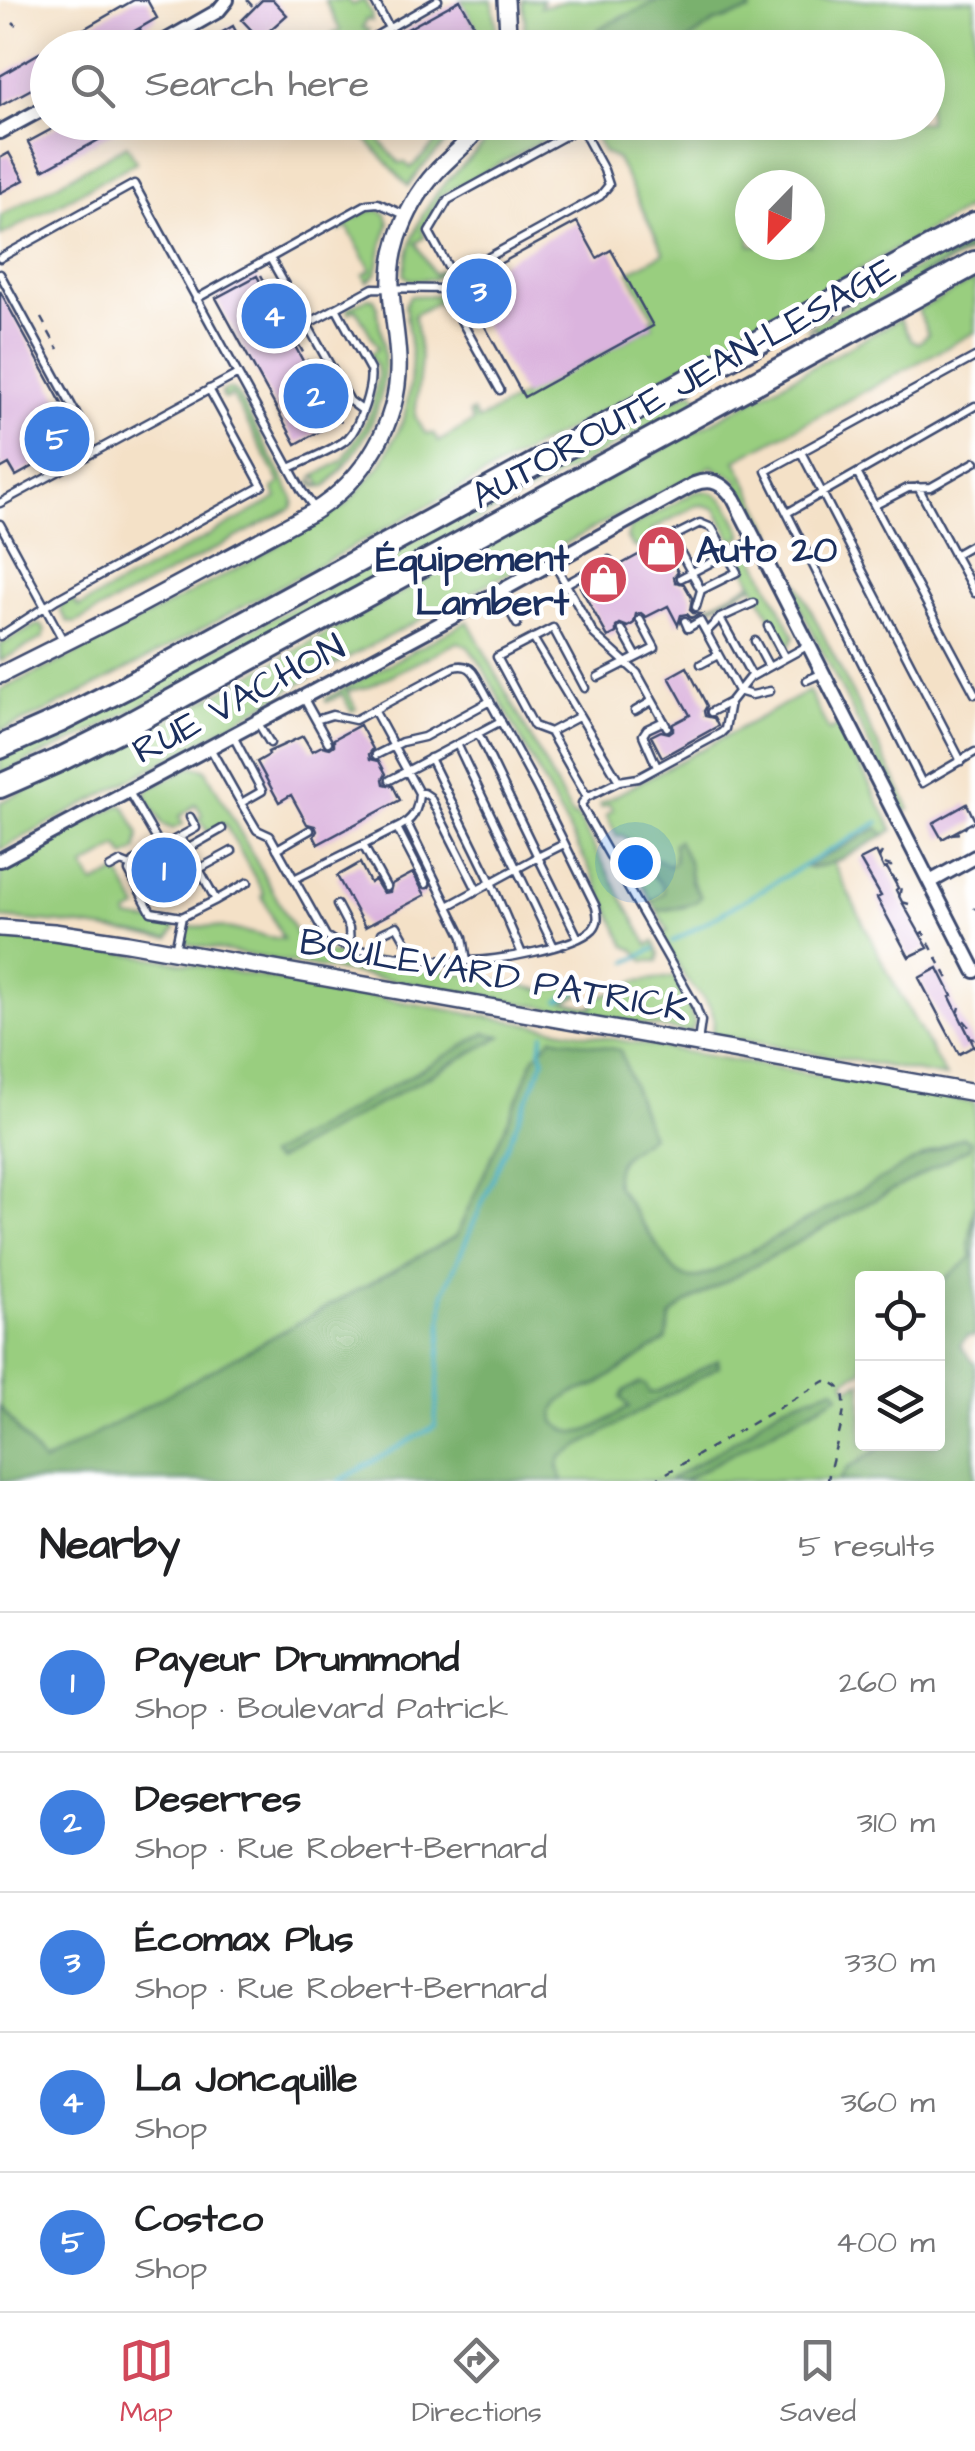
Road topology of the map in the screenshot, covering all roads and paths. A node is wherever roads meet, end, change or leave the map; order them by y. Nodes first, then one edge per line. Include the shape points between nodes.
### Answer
1 (228, 0) edge
2 (247, 0) edge
3 (374, 0) edge
4 (438, 0) edge
5 (506, 0) edge
6 (254, 8) dead end
7 (389, 28) junction
8 (186, 30) edge
9 (386, 30) edge
10 (508, 30) edge
11 (30, 116) edge
12 (0, 132) edge
13 (469, 140) edge
14 (554, 140) edge
15 (588, 140) edge
16 (407, 216) junction
17 (975, 224) edge
18 (0, 258) edge
19 (270, 258) junction
20 (975, 263) edge
21 (259, 271) dead end
22 (480, 272) dead end
23 (0, 274) edge
24 (454, 278) junction
25 (390, 287) junction
26 (446, 289) junction
27 (469, 297) dead end
28 (196, 299) junction
29 (336, 308) junction
30 (40, 318) dead end
31 (308, 324) junction
32 (306, 336) dead end
33 (295, 342) junction
34 (58, 349) dead end
35 (975, 358) edge
36 (238, 374) junction
37 (209, 390) junction
38 (500, 390) dead end
39 (60, 406) dead end
40 (975, 406) edge
41 (362, 410) junction
42 (345, 430) dead end
43 (801, 452) junction
44 (975, 462) edge
45 (49, 463) dead end
46 (73, 463) junction
47 (290, 469) junction
48 (857, 473) junction
49 (918, 488) junction
50 (822, 493) junction
51 (0, 503) edge
52 (874, 506) junction
53 (316, 510) junction
54 (786, 513) junction
55 (0, 524) edge
56 (755, 540) junction
57 (975, 543) edge
58 (727, 554) junction
59 (954, 555) junction
60 (609, 560) dead end
61 (554, 562) junction
62 (691, 572) junction
63 (681, 578) dead end
64 (566, 584) junction
65 (701, 590) junction
66 (499, 592) junction
67 (975, 593) edge
68 (752, 603) dead end
69 (696, 607) dead end
70 (46, 608) junction
71 (720, 618) junction
72 (640, 620) dead end
73 (684, 621) dead end
74 (517, 624) dead end
75 (768, 626) dead end
76 (622, 630) dead end
77 (706, 632) junction
78 (0, 636) edge
79 (533, 638) junction
80 (755, 640) dead end
81 (65, 644) junction
82 (809, 645) junction
83 (718, 655) junction
84 (636, 657) junction
85 (785, 658) junction
86 (626, 662) junction
87 (701, 664) dead end
88 (769, 666) junction
89 (823, 673) junction
90 (0, 676) edge
91 (752, 676) junction
92 (598, 678) dead end
93 (807, 680) dead end
94 (585, 688) dead end
95 (770, 691) dead end
96 (738, 692) junction
97 (975, 694) edge
98 (303, 698) junction
99 (652, 701) junction
100 (490, 702) junction
101 (730, 702) junction
102 (374, 710) junction
103 (635, 711) dead end
104 (711, 712) dead end
105 (580, 716) junction
106 (316, 720) junction
107 (501, 721) junction
108 (258, 722) junction
109 (550, 732) junction
110 (478, 733) junction
111 (232, 735) junction
112 (328, 742) dead end
113 (270, 743) dead end
114 (457, 744) junction
115 (394, 746) junction
116 (0, 748) edge
117 (210, 748) junction
118 (975, 752) edge
119 (376, 756) dead end
120 (430, 758) junction
121 (961, 760) junction
122 (657, 767) junction
123 (408, 771) junction
124 (390, 780) dead end
125 (619, 780) junction
126 (0, 786) edge
127 (129, 791) junction
128 (418, 793) junction
129 (587, 797) junction
130 (241, 803) junction
131 (190, 817) dead end
132 (407, 823) junction
133 (967, 825) dead end
134 (397, 828) junction
135 (222, 829) dead end
136 (310, 830) dead end
137 (950, 834) dead end
138 (180, 837) junction
139 (564, 844) junction
140 (363, 845) junction
141 (161, 847) junction
142 (186, 849) junction
143 (277, 849) junction
144 (232, 851) dead end
145 (882, 852) dead end
146 (538, 857) junction
147 (975, 857) edge
148 (0, 860) edge
149 (131, 866) junction
150 (110, 868) dead end
151 (518, 868) junction
152 (198, 870) junction
153 (294, 880) junction
154 (248, 882) dead end
155 (491, 882) junction
156 (930, 882) junction
157 (426, 884) dead end
158 (386, 887) dead end
159 (476, 890) junction
160 (216, 900) junction
161 (909, 904) dead end
162 (337, 905) dead end
163 (448, 906) junction
164 (182, 917) junction
165 (0, 928) edge
166 (382, 932) dead end
167 (920, 934) dead end
168 (578, 938) junction
169 (554, 946) junction
170 (350, 948) junction
171 (175, 951) junction
172 (522, 954) junction
173 (410, 956) junction
174 (467, 961) junction
175 (975, 971) edge
176 (945, 982) dead end
177 (960, 1007) dead end
178 (975, 1039) edge
179 (698, 1044) junction
180 (975, 1092) edge
181 (652, 1481) edge
182 (828, 1481) edge

1 - 8 street
2 - 6 path
3 - 7 lane
4 - 7 lane
5 - 10 street
7 - 9 lane
11 - 12 street
13 - 16 street via 432,177
14 - 24 lane via 446,202 429,232
15 - 24 lane via 608,180 604,193
16 - 19 lane via 370,203
16 - 25 street
17 - 116 highway, AUTOROUTE JEAN-LESAGE via 749,357
18 - 28 lane via 134,184
19 - 28 lane
19 - 31 lane
20 - 126 highway, AUTOROUTE JEAN-LESAGE via 130,724
21 - 33 path
22 - 27 path
23 - 46 lane via 80,421
24 - 26 lane
25 - 26 lane
25 - 29 lane via 373,288
25 - 53 street via 398,370 390,416 360,470
26 - 38 lane
28 - 36 lane
29 - 31 lane
29 - 41 lane via 371,373
30 - 34 path
31 - 41 lane via 351,404
32 - 33 path
33 - 42 path
35 - 43 lane
36 - 37 lane
36 - 47 lane
37 - 46 lane
37 - 70 lane via 262,486
39 - 45 path via 68,421 57,458
40 - 48 lane
41 - 47 lane via 348,438
43 - 50 lane
43 - 54 lane via 766,471
44 - 49 lane
46 - 51 lane
47 - 53 lane
48 - 50 lane
48 - 52 lane
49 - 52 lane
49 - 59 lane
50 - 54 lane
50 - 121 lane
52 - 97 lane
53 - 81 street
54 - 121 lane via 922,783
55 - 70 lane
56 - 58 lane
56 - 61 street, RUE VACHON via 730,492 717,482 698,482 576,556
56 - 82 street
57 - 59 lane
58 - 62 lane
58 - 62 lane via 712,528 700,523 672,537
58 - 65 lane via 737,572
59 - 67 lane
60 - 64 lane
61 - 64 lane
61 - 66 street, RUE VACHON
62 - 63 lane
62 - 65 lane
64 - 86 lane via 594,634
65 - 69 lane
66 - 74 lane
66 - 98 street, RUE VACHON
68 - 71 lane
70 - 78 lane
70 - 81 lane
71 - 77 lane
71 - 91 lane
72 - 84 lane via 654,648
73 - 77 lane via 688,628 700,622
75 - 85 lane
76 - 84 lane
77 - 83 lane
79 - 94 lane via 553,628
79 - 105 lane
79 - 109 lane via 496,657 534,726
80 - 88 lane
81 - 90 street
82 - 85 lane
82 - 89 street
83 - 87 lane
83 - 96 lane
84 - 86 lane
85 - 88 lane
86 - 92 lane
86 - 99 lane
88 - 91 lane
89 - 93 lane
89 - 156 street
91 - 96 lane
95 - 96 lane
96 - 101 lane
98 - 106 lane
98 - 108 street, RUE VACHON
99 - 103 lane
99 - 122 lane via 665,724 643,735
100 - 102 lane via 473,672 459,666
100 - 107 lane
100 - 115 lane
101 - 104 lane
101 - 122 lane via 721,733
102 - 106 lane via 356,720 332,714
102 - 115 lane
105 - 109 lane
105 - 125 lane
106 - 112 lane
107 - 110 lane
107 - 139 lane
108 - 111 street, RUE VACHON
108 - 113 lane
109 - 129 lane
110 - 114 lane
110 - 146 lane
111 - 117 street, RUE VACHON
111 - 130 lane via 262,791
114 - 120 lane
114 - 151 lane
115 - 119 lane
115 - 123 lane
117 - 127 street, RUE VACHON
117 - 130 lane
118 - 121 lane
120 - 123 lane
120 - 155 lane
122 - 125 lane
123 - 124 lane
123 - 128 lane
125 - 129 lane
127 - 141 lane
127 - 148 street, RUE VACHON
128 - 132 lane
128 - 159 lane via 430,798
129 - 179 lane via 582,807 696,1007
130 - 143 lane
131 - 138 lane via 196,828
132 - 134 lane
132 - 163 lane
133 - 137 path
134 - 140 lane
134 - 157 lane
135 - 142 lane
136 - 143 lane
138 - 141 lane
138 - 142 lane
139 - 146 lane
139 - 168 lane via 598,912 593,929
140 - 153 lane
140 - 158 lane
141 - 149 lane
142 - 152 lane
143 - 153 lane
144 - 152 lane
145 - 161 path via 881,863 891,866 900,898
146 - 151 lane
146 - 168 lane
147 - 156 street
149 - 150 lane
149 - 164 lane via 151,912
151 - 155 lane
151 - 169 lane
152 - 160 lane
153 - 170 lane via 326,936
154 - 160 lane
155 - 159 lane
155 - 172 lane
156 - 175 street
159 - 163 lane
160 - 164 lane
162 - 170 lane via 350,928
163 - 174 lane
164 - 171 lane
165 - 171 street, BOULEVARD PATRICK
166 - 173 lane via 398,926
167 - 176 path
168 - 169 lane
169 - 172 lane
170 - 173 lane
171 - 179 street, BOULEVARD PATRICK
172 - 174 lane
173 - 174 lane
177 - 178 path
179 - 180 street, BOULEVARD PATRICK
181 - 182 path via 825,1382 841,1389 844,1404

